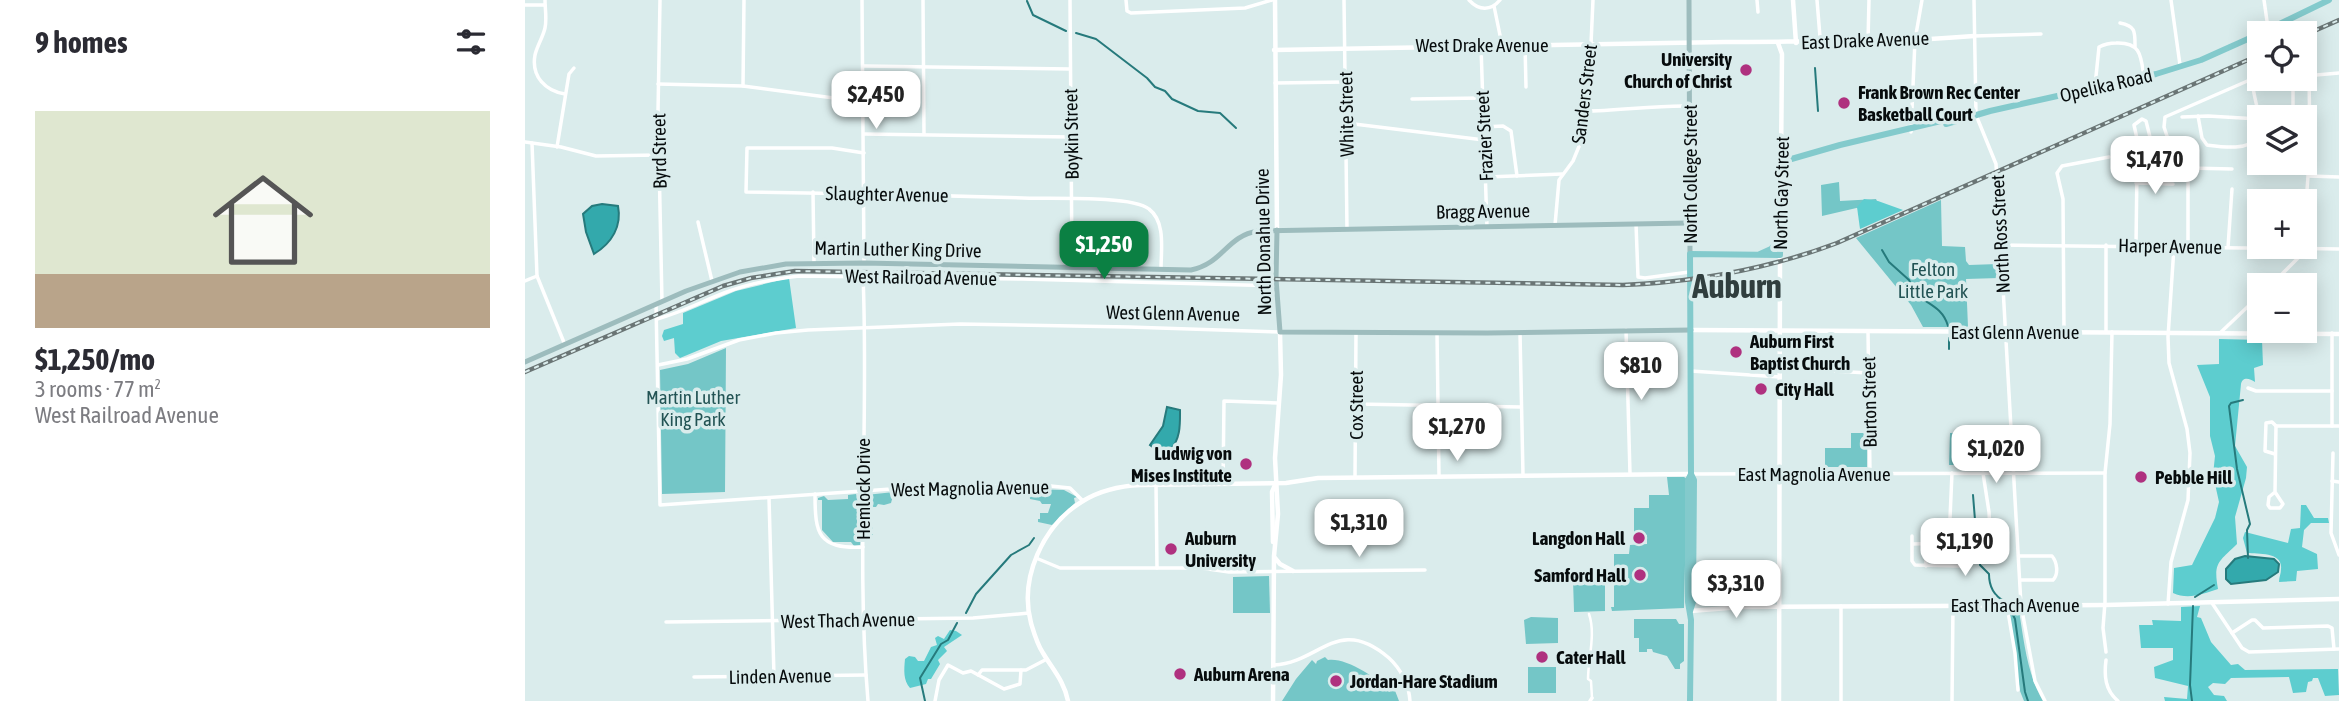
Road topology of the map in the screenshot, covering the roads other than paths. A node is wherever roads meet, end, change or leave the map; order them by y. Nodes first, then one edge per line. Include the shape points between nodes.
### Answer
1 (660, 0) edge
2 (744, 0) edge
3 (862, 0) edge
4 (923, 0) edge
5 (1070, 0) edge
6 (1126, 0) edge
7 (1273, 0) edge
8 (1344, 0) edge
9 (1469, 0) edge
10 (1500, 0) edge
11 (1593, 0) edge
12 (1689, 0) edge
13 (1757, 0) edge
14 (1793, 0) edge
15 (1817, 0) edge
16 (1869, 0) edge
17 (1922, 0) edge
18 (1974, 0) edge
19 (2171, 0) edge
20 (2264, 0) edge
21 (2329, 0) edge
22 (545, 2) edge
23 (525, 5) edge
24 (1494, 6) junction
25 (1758, 12) dead end
26 (2267, 21) edge
27 (2286, 21) edge
28 (2120, 23) dead end
29 (2041, 34) dead end
30 (1975, 36) junction
31 (1820, 37) dead end
32 (2247, 39) edge
33 (1915, 40) junction
34 (1868, 41) junction
35 (1689, 43) junction
36 (1778, 43) junction
37 (1795, 43) junction
38 (1591, 44) junction
39 (1502, 45) junction
40 (1525, 45) junction
41 (1481, 46) junction
42 (1345, 47) junction
43 (2135, 47) junction
44 (1274, 50) junction
45 (1782, 54) junction
46 (864, 66) junction
47 (923, 66) junction
48 (2180, 67) junction
49 (574, 68) dead end
50 (1070, 69) junction
51 (2339, 73) edge
52 (2317, 75) edge
53 (2144, 77) junction
54 (2247, 81) edge
55 (1345, 82) junction
56 (1275, 83) junction
57 (658, 84) junction
58 (743, 86) junction
59 (1526, 87) dead end
60 (2095, 89) junction
61 (565, 94) junction
62 (1482, 98) junction
63 (1412, 99) dead end
64 (864, 102) junction
65 (1690, 106) junction
66 (1584, 111) junction
67 (1976, 115) junction
68 (2182, 117) dead end
69 (2198, 117) junction
70 (2247, 119) edge
71 (1346, 123) junction
72 (1484, 127) junction
73 (1911, 130) junction
74 (864, 134) junction
75 (924, 134) junction
76 (1071, 137) junction
77 (1485, 140) junction
78 (525, 142) edge
79 (532, 143) junction
80 (2170, 144) junction
81 (2247, 146) edge
82 (557, 147) junction
83 (2153, 148) junction
84 (2172, 151) dead end
85 (864, 153) junction
86 (659, 155) junction
87 (2109, 157) dead end
88 (1781, 162) junction
89 (2143, 166) junction
90 (2152, 166) junction
91 (2188, 168) junction
92 (2232, 169) dead end
93 (1562, 174) junction
94 (1517, 176) junction
95 (2309, 176) joint
96 (1487, 177) junction
97 (2339, 177) edge
98 (2136, 183) junction
99 (2173, 184) dead end
100 (2232, 189) dead end
101 (2308, 189) edge
102 (813, 192) junction
103 (864, 193) junction
104 (1072, 199) junction
105 (698, 222) dead end
106 (1689, 223) junction
107 (1636, 224) junction
108 (1555, 225) junction
109 (1487, 227) junction
110 (1347, 229) junction
111 (1277, 230) junction
112 (1780, 238) junction
113 (2000, 244) junction
114 (2063, 244) junction
115 (2106, 245) junction
116 (2136, 247) junction
117 (2174, 247) junction
118 (2188, 247) junction
119 (2228, 247) junction
120 (2247, 247) edge
121 (2317, 248) edge
122 (2339, 249) edge
123 (1690, 254) junction
124 (1757, 255) junction
125 (1780, 255) junction
126 (2297, 259) edge
127 (814, 262) junction
128 (864, 263) junction
129 (1072, 268) junction
130 (1161, 269) junction
131 (1691, 272) junction
132 (2283, 273) edge
133 (537, 276) junction
134 (863, 276) junction
135 (525, 281) edge
136 (712, 281) junction
137 (1277, 286) junction
138 (659, 303) junction
139 (2247, 307) edge
140 (657, 319) junction
141 (866, 327) junction
142 (1626, 330) junction
143 (1691, 330) junction
144 (1780, 330) junction
145 (1868, 331) junction
146 (1280, 332) junction
147 (2005, 332) junction
148 (2064, 332) junction
149 (2109, 332) junction
150 (2168, 332) junction
151 (1356, 333) junction
152 (1437, 333) junction
153 (1520, 333) junction
154 (2220, 333) junction
155 (2332, 334) junction
156 (2339, 334) edge
157 (565, 345) junction
158 (525, 362) edge
159 (658, 365) junction
160 (1780, 368) junction
161 (1691, 371) junction
162 (1869, 373) junction
163 (1780, 377) junction
164 (2248, 388) dead end
165 (2332, 391) junction
166 (1278, 403) junction
167 (1356, 404) junction
168 (1437, 405) junction
169 (1521, 407) junction
170 (2276, 426) junction
171 (2332, 426) junction
172 (2339, 426) edge
173 (2333, 453) dead end
174 (2276, 454) junction
175 (1952, 473) junction
176 (1983, 473) junction
177 (2014, 473) junction
178 (2105, 473) junction
179 (1630, 474) junction
180 (1691, 474) junction
181 (1780, 474) junction
182 (1870, 474) junction
183 (1523, 475) junction
184 (1439, 476) junction
185 (1355, 477) junction
186 (2332, 481) junction
187 (2339, 482) edge
188 (1223, 484) junction
189 (1275, 484) junction
190 (1156, 485) junction
191 (863, 491) junction
192 (2275, 492) junction
193 (815, 494) junction
194 (769, 498) junction
195 (1083, 501) junction
196 (660, 505) joint
197 (1949, 531) junction
198 (1912, 536) dead end
199 (1913, 544) junction
200 (2337, 544) edge
201 (863, 547) junction
202 (1926, 547) dead end
203 (1991, 549) dead end
204 (1274, 553) junction
205 (2339, 555) edge
206 (2019, 556) junction
207 (1037, 558) junction
208 (1926, 566) junction
209 (1157, 568) junction
210 (1425, 570) dead end
211 (1293, 571) junction
212 (1274, 572) junction
213 (2019, 580) junction
214 (2339, 598) edge
215 (2211, 602) junction
216 (2168, 604) junction
217 (2021, 605) junction
218 (2105, 605) junction
219 (1841, 606) junction
220 (1952, 606) junction
221 (2007, 606) junction
222 (1779, 607) junction
223 (1690, 611) junction
224 (1029, 613) junction
225 (1589, 614) dead end
226 (864, 620) junction
227 (773, 621) junction
228 (666, 622) dead end
229 (2232, 633) junction
230 (2336, 649) edge
231 (2106, 652) dead end
232 (1047, 659) junction
233 (2106, 660) dead end
234 (1275, 665) junction
235 (1021, 670) junction
236 (866, 675) junction
237 (978, 675) junction
238 (774, 676) junction
239 (694, 677) dead end
240 (2018, 690) dead end
241 (1591, 700) edge
242 (868, 701) edge
243 (935, 701) edge
244 (1068, 701) edge
245 (1273, 701) edge
246 (1410, 701) edge
247 (1690, 701) edge
248 (1779, 701) edge
249 (1841, 701) edge
250 (1952, 701) edge
251 (2045, 701) edge
252 (2118, 701) edge

1 - 57 street, Byrd Street
2 - 58 street
3 - 46 street
4 - 47 street
5 - 50 street, Boykin Street
6 - 7 street via 1127,11 1142,13 1233,10
7 - 44 street, North Donahue Drive
8 - 42 street, White Street
9 - 24 street via 1482,9
10 - 24 street
11 - 38 street, Sanders Street
12 - 35 main road, North College Street
13 - 25 street
14 - 37 street
15 - 31 street
16 - 34 street
17 - 33 street
18 - 30 street, North Ross Street
19 - 48 street
20 - 26 street
21 - 27 main road, Opelika Road
22 - 23 street
22 - 61 street via 546,22 534,66 548,89
24 - 39 street
28 - 43 street via 2133,29
29 - 30 street, East Drake Avenue
30 - 33 street, East Drake Avenue
30 - 67 street, North Ross Street
32 - 48 main road, Opelika Road
33 - 34 street, East Drake Avenue
33 - 73 street
34 - 37 street, East Drake Avenue
35 - 36 street, East Drake Avenue
35 - 38 street, West Drake Avenue
35 - 65 main road, North College Street
36 - 37 street, East Drake Avenue
36 - 45 street
37 - 45 street
38 - 40 street, West Drake Avenue
38 - 66 street, Sanders Street
39 - 40 street, West Drake Avenue
39 - 41 street, West Drake Avenue
40 - 59 street
41 - 42 street, West Drake Avenue
41 - 62 street, Frazier Street
42 - 44 street, West Drake Avenue
42 - 55 street, White Street
43 - 53 street
43 - 60 street via 2129,42 2099,47
44 - 56 street, North Donahue Drive
45 - 88 street, North Gay Street
46 - 47 street
46 - 64 street
47 - 50 street
47 - 75 street
48 - 53 main road, Opelika Road
49 - 61 street
50 - 76 street, Boykin Street
51 - 52 street
53 - 60 main road, Opelika Road
54 - 80 street via 2165,117
55 - 56 street
55 - 71 street, White Street
56 - 111 street, North Donahue Drive
57 - 58 street
57 - 86 street, Byrd Street
58 - 64 street
60 - 67 main road, Opelika Road
61 - 82 street
62 - 63 street
62 - 72 street, Frazier Street
64 - 74 street
65 - 66 street
65 - 106 main road, North College Street
66 - 93 street, Sanders Street via 1577,153
67 - 73 main road, Opelika Road
67 - 113 street, North Ross Street via 1994,156
68 - 69 street
69 - 70 street
69 - 81 street via 2201,138 2207,145
71 - 77 street
71 - 110 street, White Street
72 - 77 street, Frazier Street
72 - 94 street via 1503,126 1511,131
73 - 88 main road, Opelika Road
74 - 75 street
74 - 85 street
75 - 76 street
76 - 104 street, Boykin Street
77 - 96 street, Frazier Street
78 - 79 street
79 - 82 street
79 - 133 street
80 - 83 street
80 - 84 street
82 - 86 street via 596,156
83 - 89 street via 2146,121 2140,120 2134,125
83 - 90 street
85 - 102 street, Slaughter Avenue via 832,148 747,148 746,192
85 - 103 street
86 - 138 street, Byrd Street
87 - 114 street via 2058,169
88 - 112 main road, North Gay Street
89 - 90 street
89 - 98 street via 2137,166
90 - 91 street
91 - 92 street
91 - 118 street
93 - 94 street
93 - 108 street, Sanders Street
94 - 96 street
95 - 97 street
95 - 101 street
96 - 109 street, Frazier Street
98 - 99 street
98 - 116 street
100 - 119 street
102 - 103 street, Slaughter Avenue
102 - 127 street
103 - 104 street, Slaughter Avenue
103 - 128 street
104 - 129 street, Boykin Street
104 - 130 street, Slaughter Avenue via 1148,207 1161,228
105 - 136 street
106 - 107 main road, Bragg Avenue
106 - 123 main road, North College Street
107 - 108 main road, Bragg Avenue
107 - 131 street via 1639,277
108 - 109 main road, Bragg Avenue
109 - 110 main road, Bragg Avenue
110 - 111 main road, Bragg Avenue
111 - 130 main road, Martin Luther King Drive via 1245,234 1201,268
111 - 137 main road, North Donahue Drive
112 - 124 main road via 1772,249
112 - 125 main road, North Gay Street
113 - 114 street, Harper Avenue
113 - 147 street, North Ross Street
114 - 115 street, Harper Avenue
114 - 148 street
115 - 116 street, Harper Avenue
115 - 149 street
116 - 117 street, Harper Avenue
117 - 118 street, Harper Avenue
117 - 150 street
118 - 119 street, Harper Avenue
119 - 120 street, Harper Avenue
121 - 122 street, Harper Avenue
123 - 124 main road
123 - 131 main road, North College Street
124 - 125 main road
125 - 144 street, North Gay Street
126 - 132 street
127 - 128 main road, Martin Luther King Drive
127 - 136 main road, Martin Luther King Drive via 764,267
128 - 129 main road, Martin Luther King Drive
129 - 130 main road, Martin Luther King Drive
131 - 143 main road, North College Street
133 - 135 street
133 - 157 street
134 - 137 street, West Railroad Avenue
134 - 140 street, West Railroad Avenue via 775,279
134 - 141 street, Hemlock Drive
136 - 138 main road, Martin Luther King Drive
137 - 146 main road, North Donahue Drive
138 - 140 street, Byrd Street
138 - 157 main road, Martin Luther King Drive
139 - 154 street
140 - 159 street, Byrd Street
141 - 146 street, West Glenn Avenue via 1017,325
141 - 159 street, West Glenn Avenue via 768,334
141 - 191 street, Hemlock Drive
142 - 143 main road, West Glenn Avenue
142 - 153 main road, West Glenn Avenue
142 - 179 street
143 - 144 street, East Glenn Avenue
143 - 161 main road, North College Street
144 - 145 street, East Glenn Avenue
144 - 160 street, North Gay Street
145 - 147 street, East Glenn Avenue
145 - 162 street, Burton Street
146 - 151 main road, West Glenn Avenue
146 - 166 street, North Donahue Drive
147 - 148 street, East Glenn Avenue
147 - 177 street, North Ross Street
148 - 149 street, East Glenn Avenue
149 - 150 street, East Glenn Avenue
149 - 178 street via 2110,425
150 - 154 street, East Glenn Avenue
150 - 216 street via 2169,363 2190,445 2188,500 2171,562
151 - 152 main road, West Glenn Avenue
151 - 167 street, Cox Street
152 - 153 main road, West Glenn Avenue
152 - 168 street
153 - 169 street
154 - 155 street, East Glenn Avenue
155 - 156 street, East Glenn Avenue
155 - 165 street
157 - 158 main road, Martin Luther King Drive
159 - 196 street, Byrd Street
160 - 162 street
160 - 163 street, North Gay Street
161 - 163 street
161 - 180 main road, North College Street
162 - 182 street, Burton Street
163 - 181 street, North Gay Street
164 - 165 street
165 - 171 street
166 - 188 street via 1224,401
166 - 189 street, North Donahue Drive
167 - 168 street
167 - 185 street, Cox Street
168 - 169 street
168 - 184 street
169 - 183 street
170 - 171 street
170 - 174 street
170 - 174 street via 2266,423 2265,451
171 - 172 street
173 - 186 street
174 - 192 street
175 - 176 street, East Magnolia Avenue
175 - 182 street, East Magnolia Avenue
175 - 197 street
176 - 177 street, East Magnolia Avenue
176 - 203 street
177 - 178 street, East Magnolia Avenue
177 - 206 street, North Ross Street
178 - 218 street
179 - 180 street
179 - 183 street
180 - 181 street, East Magnolia Avenue
180 - 223 main road, North College Street
181 - 182 street, East Magnolia Avenue
181 - 222 street, North Gay Street
183 - 184 street
184 - 185 street
185 - 189 street
186 - 187 street
186 - 200 street via 2331,533
188 - 189 street
188 - 190 street
189 - 204 street, North Donahue Drive
190 - 195 street via 1117,487
190 - 209 street
191 - 193 street, West Magnolia Avenue
191 - 195 street, West Magnolia Avenue via 1056,486 1073,489
191 - 201 street, Hemlock Drive
192 - 192 street via 2282,500 2280,508 2268,505
193 - 194 street, West Magnolia Avenue
193 - 201 street via 817,528 830,543 837,548
194 - 196 street, West Magnolia Avenue
194 - 227 street
195 - 207 street via 1057,522
197 - 199 street via 1947,542
197 - 208 street via 1969,533 1969,559 1960,566
198 - 199 street
199 - 208 street via 1913,564
200 - 205 street
201 - 226 street, Hemlock Drive
202 - 208 street
204 - 211 street via 1280,564
204 - 212 street, North Donahue Drive
206 - 213 street, North Ross Street
206 - 213 street via 2052,556 2057,574 2053,580
207 - 209 street via 1060,568
207 - 224 street via 1028,587
209 - 212 street
210 - 211 street
211 - 212 street
212 - 234 street, North Donahue Drive
213 - 217 street, North Ross Street
214 - 215 street, East Thach Avenue
215 - 216 street, East Thach Avenue
215 - 229 street
216 - 218 street, East Thach Avenue
217 - 218 street, East Thach Avenue
217 - 221 street, East Thach Avenue
217 - 251 street, North Ross Street via 2033,673
218 - 231 street
219 - 220 street, East Thach Avenue
219 - 222 street, East Thach Avenue
219 - 249 street
220 - 221 street, East Thach Avenue
220 - 250 street
221 - 240 street
222 - 223 street, East Thach Avenue
222 - 248 street, North Gay Street
223 - 247 main road, North College Street
224 - 226 street, West Thach Avenue
224 - 232 street
225 - 241 street
226 - 227 street, West Thach Avenue
226 - 236 street, Hemlock Drive
227 - 228 street, West Thach Avenue
227 - 238 street
229 - 230 street via 2249,652
229 - 230 street via 2252,620 2263,628 2328,626
232 - 235 street
232 - 244 street
233 - 252 street via 2108,690
234 - 245 street, North Donahue Drive
234 - 246 street via 1294,663 1331,642 1357,641 1393,662 1408,687
235 - 237 street via 982,670
235 - 237 street via 1020,684 1005,689
236 - 238 street, Linden Avenue
236 - 242 street, Hemlock Drive
237 - 243 street via 948,665
238 - 239 street, Linden Avenue

